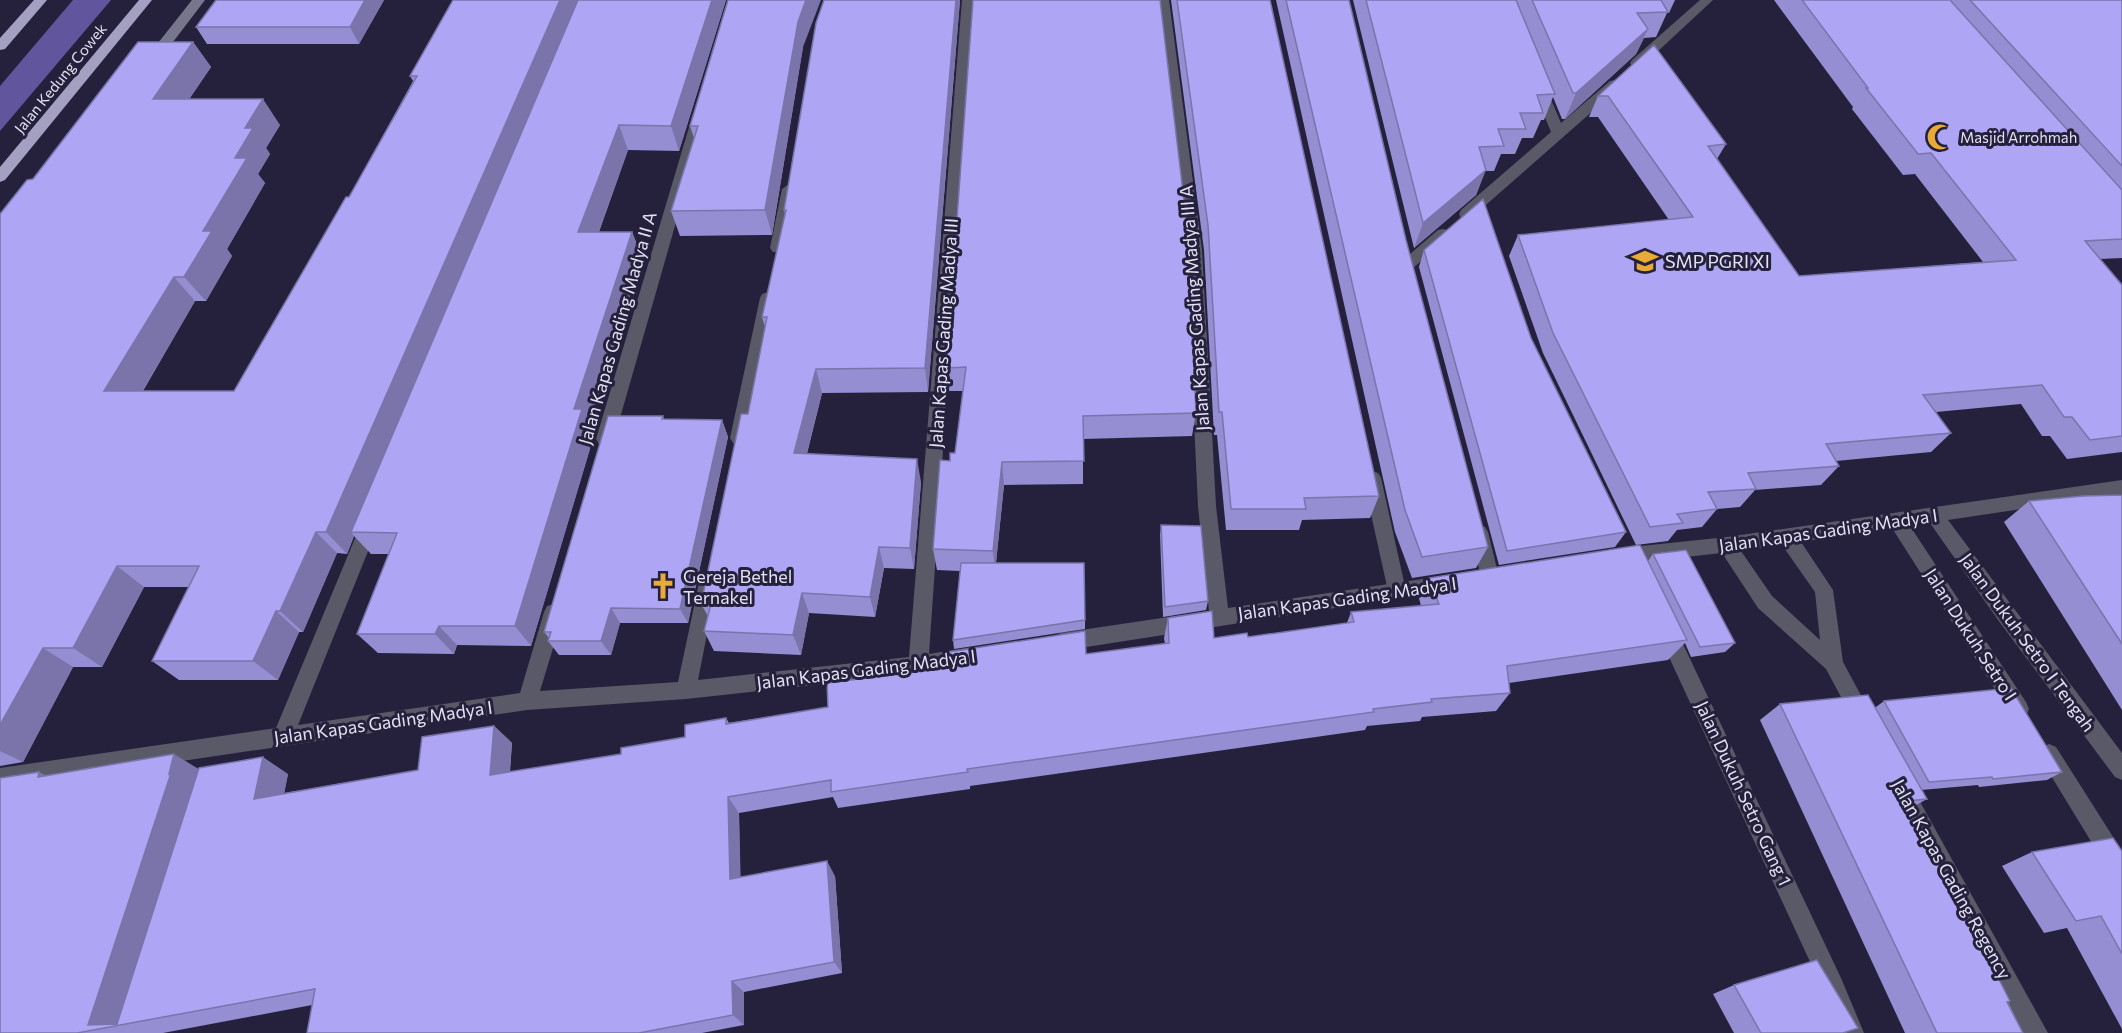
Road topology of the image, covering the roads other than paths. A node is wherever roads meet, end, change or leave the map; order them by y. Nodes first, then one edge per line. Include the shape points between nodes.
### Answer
1 (40, 0) edge
2 (146, 0) edge
3 (199, 0) edge
4 (968, 0) edge
5 (1163, 0) edge
6 (1707, 0) edge
7 (0, 46) edge
8 (1534, 72) edge
9 (142, 73) edge
10 (704, 102) edge
11 (1559, 134) junction
12 (791, 175) edge
13 (0, 177) edge
14 (1481, 201) junction
15 (1488, 222) edge
16 (1408, 264) edge
17 (736, 452) edge
18 (600, 455) edge
19 (1369, 462) edge
20 (2121, 490) edge
21 (378, 505) edge
22 (1934, 514) junction
23 (1474, 516) edge
24 (1896, 519) junction
25 (1786, 535) junction
26 (1727, 545) junction
27 (1628, 550) junction
28 (1607, 559) edge
29 (712, 566) edge
30 (1514, 573) edge
31 (1490, 577) junction
32 (1641, 577) edge
33 (560, 591) edge
34 (1396, 591) junction
35 (1656, 609) edge
36 (1219, 617) junction
37 (1045, 645) edge
38 (987, 654) edge
39 (1833, 663) junction
40 (918, 665) junction
41 (686, 690) junction
42 (527, 701) junction
43 (2028, 723) edge
44 (1872, 735) edge
45 (283, 736) junction
46 (2042, 742) edge
47 (226, 745) junction
48 (1889, 766) edge
49 (219, 767) edge
50 (2122, 770) edge
51 (0, 778) edge
52 (2122, 871) edge
53 (1852, 1033) edge
54 (2036, 1033) edge

1 - 7 highway
2 - 13 highway, Jalan Kedung Cowek
3 - 9 main road
4 - 40 street, Jalan Kapas Gading Madya III
5 - 36 street, Jalan Kapas Gading Madya III A via 1194,250 1207,506
6 - 11 street
8 - 11 street
10 - 18 street, Jalan Kapas Gading Madya II A
11 - 14 street
12 - 17 street
14 - 15 street
14 - 16 street
19 - 34 street
20 - 22 street, Jalan Kapas Gading Madya I
21 - 45 street
22 - 24 street, Jalan Kapas Gading Madya I
22 - 50 street, Jalan Dukuh Setro I Tengah
23 - 31 street
24 - 25 street, Jalan Kapas Gading Madya I
24 - 43 street, Jalan Dukuh Setro I
25 - 26 street, Jalan Kapas Gading Madya I
25 - 39 street via 1824,590
26 - 27 street, Jalan Kapas Gading Madya I
26 - 39 street via 1765,602
27 - 28 street, Jalan Kapas Gading Madya I
27 - 32 street
29 - 41 street
30 - 31 street, Jalan Kapas Gading Madya I
31 - 34 street, Jalan Kapas Gading Madya I
33 - 42 street
34 - 36 street, Jalan Kapas Gading Madya I
35 - 53 street, Jalan Dukuh Setro Gang 1 via 1809,932
36 - 37 street, Jalan Kapas Gading Madya I
38 - 40 street, Jalan Kapas Gading Madya I
39 - 44 street
40 - 41 street, Jalan Kapas Gading Madya I
41 - 42 street, Jalan Kapas Gading Madya I
42 - 45 street, Jalan Kapas Gading Madya I
45 - 47 street, Jalan Kapas Gading Madya I
46 - 52 street
47 - 49 street
47 - 51 street, Jalan Kapas Gading Madya I
48 - 54 street, Jalan Kapas Gading Regency

